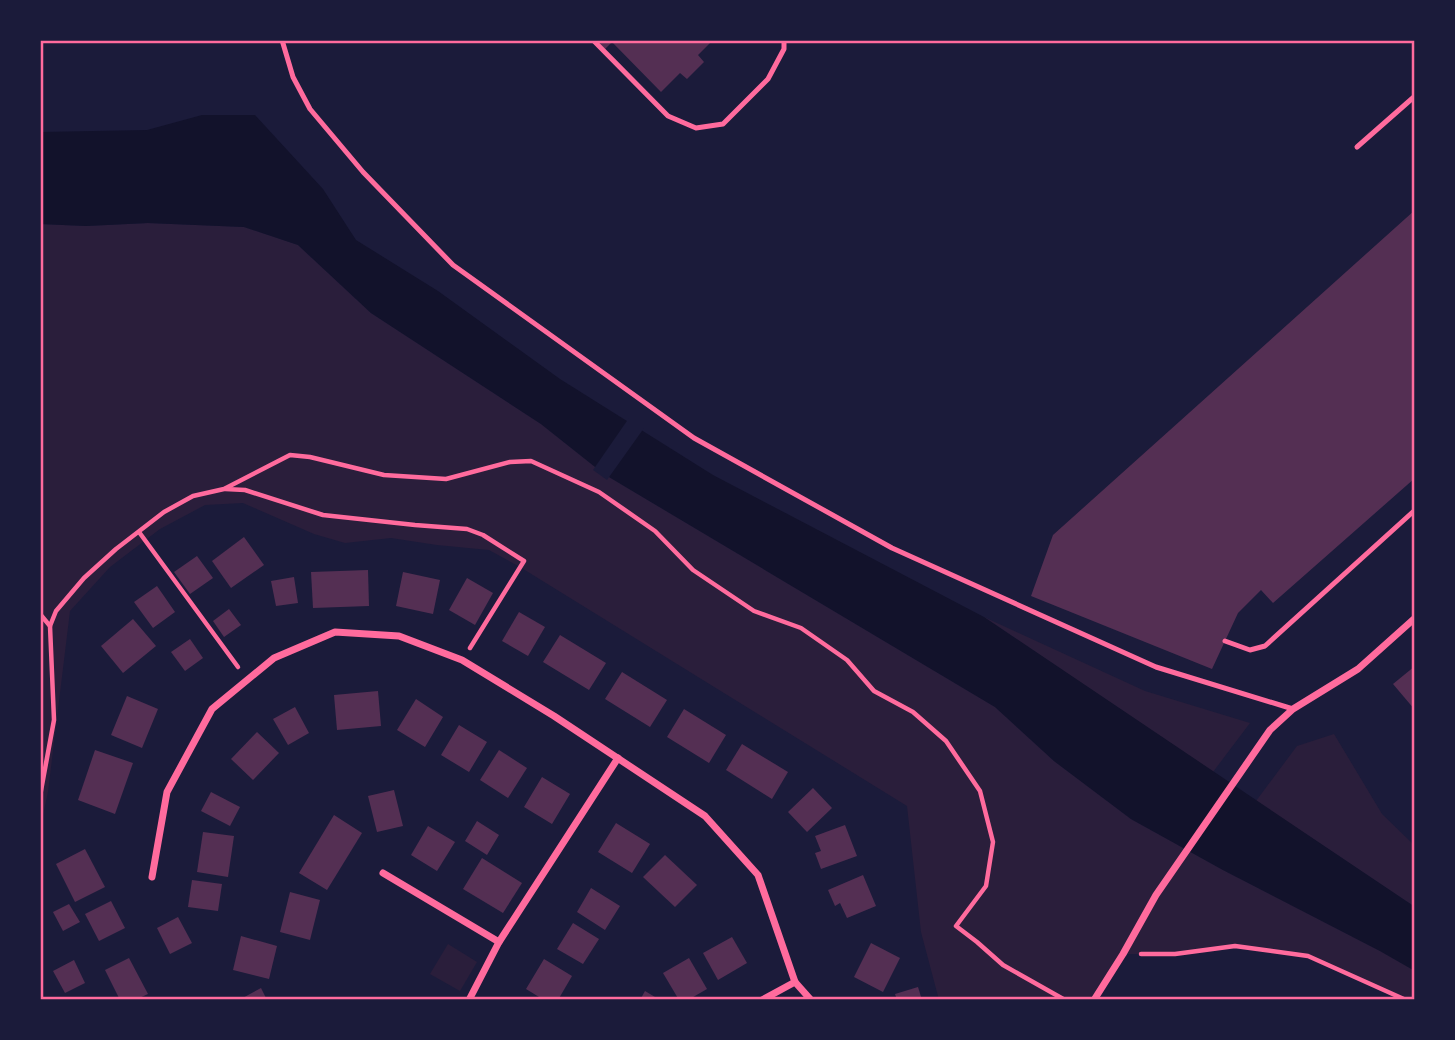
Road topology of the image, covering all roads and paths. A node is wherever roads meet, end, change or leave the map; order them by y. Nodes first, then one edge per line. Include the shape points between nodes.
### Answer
1 (282, 40) edge
2 (593, 40) edge
3 (784, 40) edge
4 (1415, 96) edge
5 (1357, 147) dead end
6 (224, 489) junction
7 (1415, 510) edge
8 (139, 532) junction
9 (40, 614) edge
10 (1415, 618) edge
11 (50, 626) junction
12 (1225, 641) dead end
13 (462, 660) junction
14 (247, 680) junction
15 (1293, 709) junction
16 (618, 758) junction
17 (40, 796) edge
18 (383, 873) dead end
19 (152, 877) dead end
20 (499, 942) junction
21 (1123, 954) junction
22 (795, 982) junction
23 (469, 1000) edge
24 (762, 1000) edge
25 (811, 1000) edge
26 (1065, 1000) edge
27 (1094, 1000) edge
28 (1406, 1000) edge

1 - 15 lane via 293,77 310,109 363,172 453,265 694,438 892,548 1156,667
2 - 3 lane via 668,116 696,128 723,124 768,79
4 - 5 lane
6 - 8 path via 193,496
6 - 13 path via 245,490 323,515 467,529 524,561
6 - 26 path via 290,456 384,475 446,479 531,461 599,492 655,531 693,570 754,611 801,628 847,660 874,691 913,712 946,741 980,791 993,842 986,886 956,926 1003,965
7 - 12 lane via 1265,646 1250,650
8 - 11 path via 84,578 56,611
8 - 14 path
9 - 11 path
10 - 15 street via 1358,669
11 - 17 path via 54,720
13 - 14 street via 399,636 335,632 274,658
13 - 16 street
14 - 19 street via 212,709 167,792
15 - 21 street via 1270,730 1156,895
16 - 20 street
16 - 22 street via 705,816 758,875
18 - 20 street
20 - 23 street
21 - 27 street
21 - 28 path via 1175,954 1235,946 1308,956
22 - 24 street
22 - 25 street

